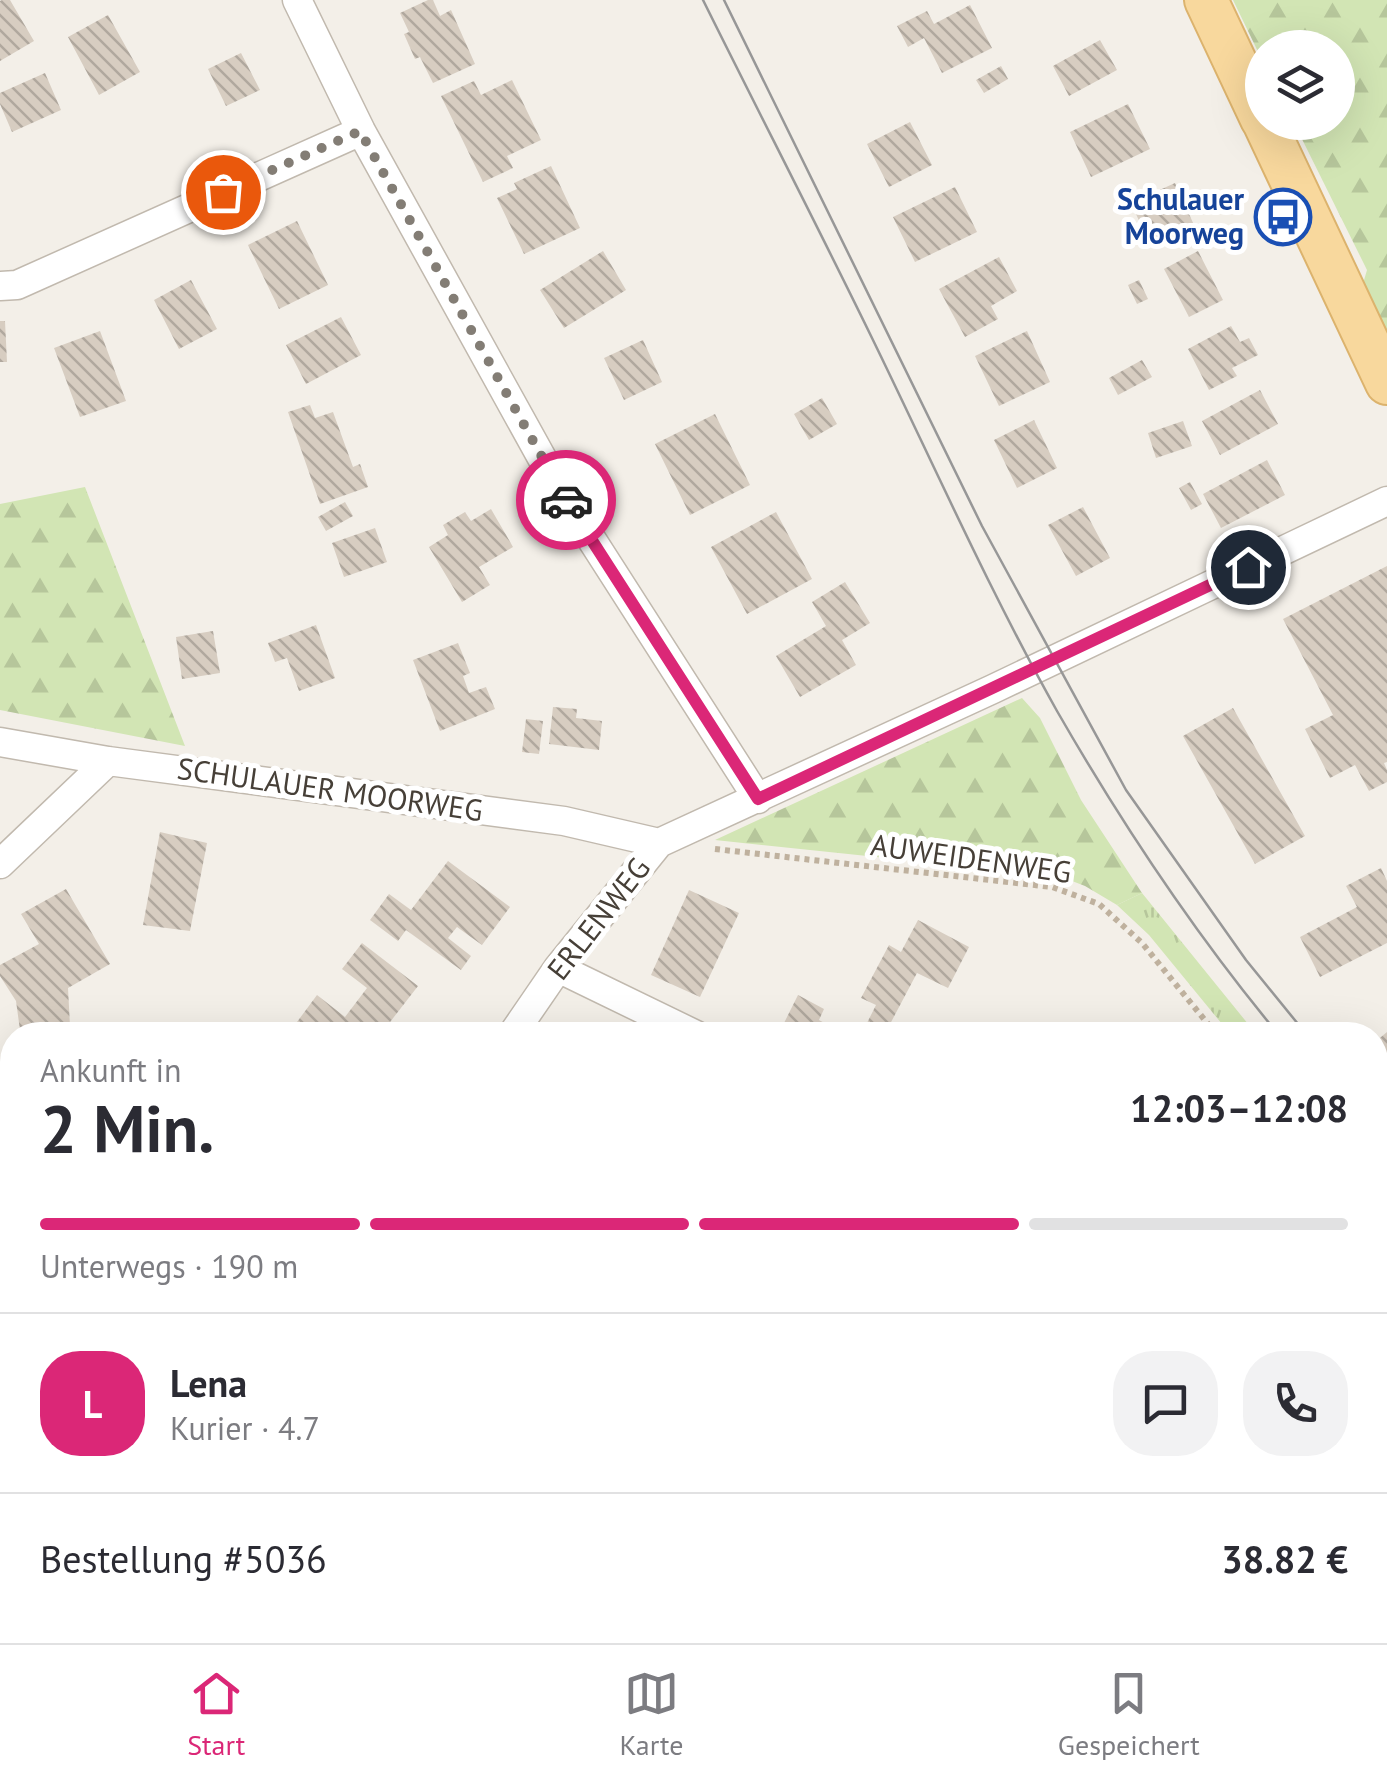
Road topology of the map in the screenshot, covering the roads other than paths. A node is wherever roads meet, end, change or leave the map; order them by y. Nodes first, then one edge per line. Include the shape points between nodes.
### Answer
1 (297, 0) edge
2 (1206, 0) edge
3 (1245, 81) edge
4 (360, 131) junction
5 (1273, 140) edge
6 (0, 286) edge
7 (1387, 383) edge
8 (1387, 501) edge
9 (0, 742) edge
10 (108, 761) junction
11 (758, 799) junction
12 (659, 843) junction
13 (0, 864) edge
14 (558, 968) junction
15 (521, 1022) edge
16 (669, 1022) edge

1 - 4 street
2 - 3 main road
4 - 6 street via 17,285
4 - 11 street via 558,487
5 - 7 main road
8 - 11 street
9 - 10 street, SCHULAUER MOORWEG
10 - 12 street, SCHULAUER MOORWEG via 564,821
10 - 13 street
11 - 12 street, ERLENWEG
12 - 14 street, ERLENWEG
14 - 15 street, ERLENWEG
14 - 16 street

